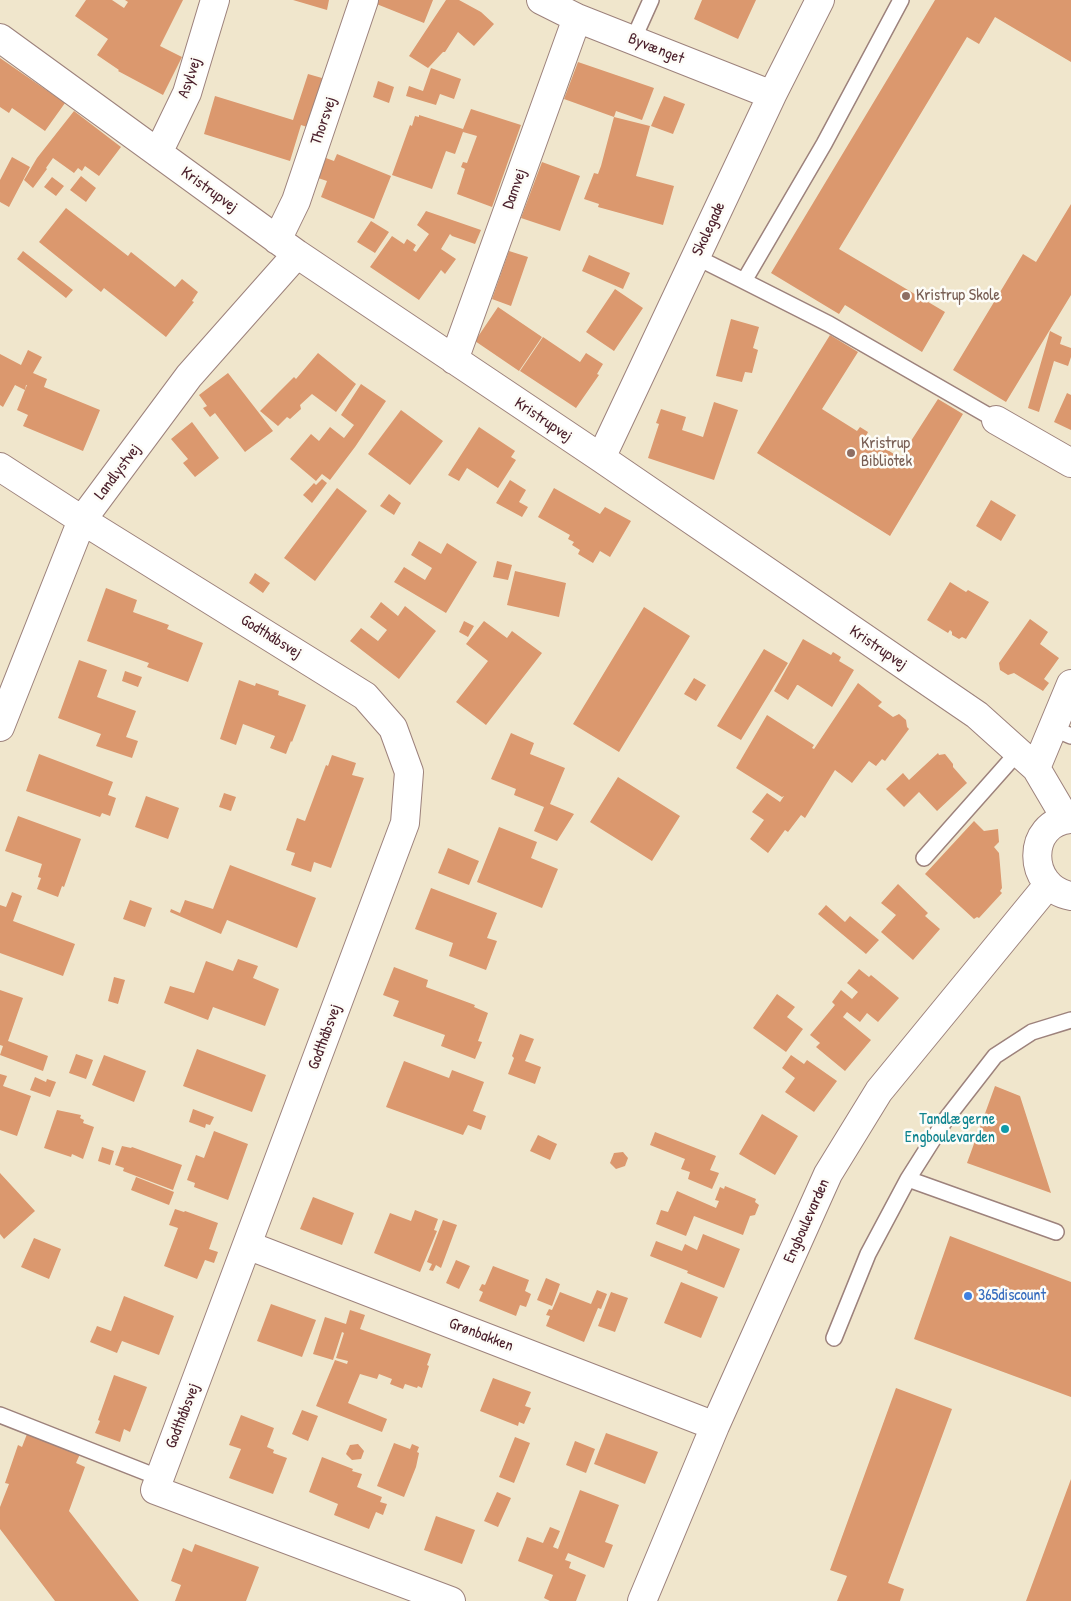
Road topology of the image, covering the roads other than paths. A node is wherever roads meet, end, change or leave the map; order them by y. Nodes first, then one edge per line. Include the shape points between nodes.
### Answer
1 (215, 0) edge
2 (364, 0) edge
3 (651, 0) edge
4 (820, 0) edge
5 (901, 0) edge
6 (550, 2) edge
7 (577, 18) junction
8 (0, 38) edge
9 (633, 40) junction
10 (772, 95) junction
11 (158, 153) junction
12 (287, 247) junction
13 (696, 257) junction
14 (744, 281) junction
15 (454, 360) junction
16 (996, 420) joint
17 (600, 458) junction
18 (1071, 464) edge
19 (0, 467) edge
20 (82, 520) junction
21 (1071, 684) edge
22 (0, 727) edge
23 (1062, 732) edge
24 (1027, 760) junction
25 (1069, 819) edge
26 (924, 858) dead end
27 (1059, 891) edge
28 (1071, 1020) edge
29 (908, 1179) junction
30 (1056, 1232) dead end
31 (247, 1245) junction
32 (834, 1338) dead end
33 (0, 1415) edge
34 (715, 1426) junction
35 (160, 1478) junction
36 (451, 1601) edge
37 (642, 1601) edge

1 - 11 street, Asylvej via 187,93
2 - 12 street, Thorsvej via 296,200
3 - 9 lane
4 - 10 street, Skolegade
5 - 14 lane via 824,144
6 - 7 street, Byvænget
7 - 9 street, Byvænget
7 - 15 street, Damvej
8 - 11 street, Kristrupvej
9 - 10 street, Byvænget
10 - 13 street, Skolegade
11 - 12 street, Kristrupvej
12 - 15 street, Kristrupvej
12 - 20 street, Landlystvej
13 - 14 lane
13 - 17 street, Skolegade
14 - 16 lane via 829,324
15 - 17 street, Kristrupvej
16 - 18 street
17 - 24 street, Kristrupvej via 976,716
19 - 20 street, Godthåbsvej
20 - 22 street, Landlystvej
20 - 31 street, Godthåbsvej via 365,696 393,728 409,772 405,823
21 - 23 street
23 - 24 street
24 - 25 street, Kristrupvej
24 - 26 lane
25 - 27 street via 1046,831 1037,853 1041,876
27 - 34 street, Engboulevarden via 879,1091 828,1174
28 - 29 lane via 1032,1032 995,1056 946,1119
29 - 30 lane
29 - 32 lane via 868,1254
31 - 34 street, Grønbakken
31 - 35 street, Godthåbsvej
33 - 35 lane
34 - 37 street, Engboulevarden
35 - 36 street via 155,1490

